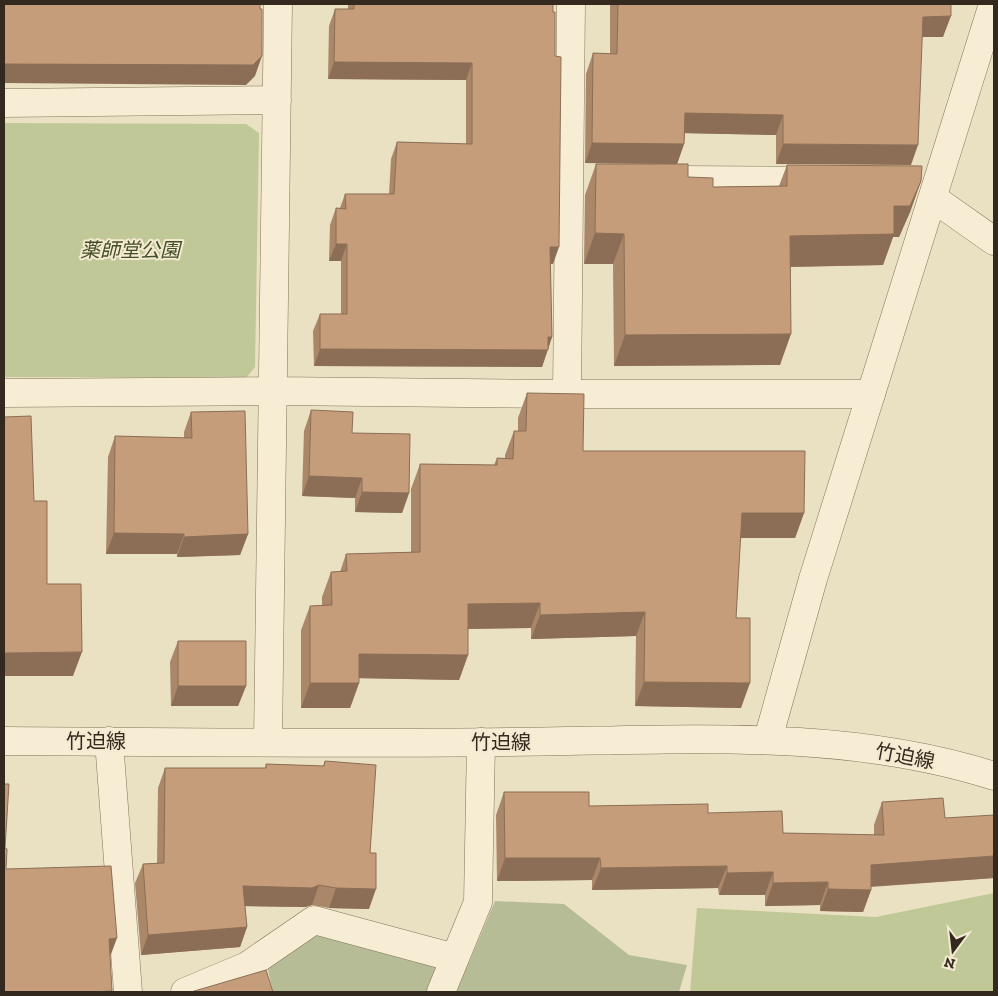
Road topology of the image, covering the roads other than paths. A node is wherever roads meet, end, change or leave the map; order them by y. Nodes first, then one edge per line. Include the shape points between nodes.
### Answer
1 (278, 4) edge
2 (571, 4) edge
3 (993, 4) edge
4 (277, 100) junction
5 (4, 103) edge
6 (569, 179) junction
7 (599, 179) edge
8 (649, 179) edge
9 (839, 181) edge
10 (909, 181) edge
11 (935, 190) junction
12 (994, 241) edge
13 (274, 391) junction
14 (4, 393) edge
15 (567, 394) junction
16 (871, 394) junction
17 (768, 739) junction
18 (4, 741) edge
19 (110, 741) junction
20 (268, 741) junction
21 (482, 742) junction
22 (994, 776) edge
23 (456, 958) junction
24 (128, 992) edge
25 (185, 992) edge
26 (441, 992) edge

1 - 4 street
2 - 6 street
3 - 11 street
4 - 5 street
4 - 13 street
6 - 7 street
6 - 15 street
8 - 9 street
10 - 11 street
11 - 12 street
11 - 16 street
13 - 14 street
13 - 15 street
13 - 20 street
15 - 16 street
16 - 17 street
17 - 21 street, 竹迫線
17 - 22 street, 竹迫線 via 877,750
18 - 19 street, 竹迫線
19 - 20 street, 竹迫線
19 - 24 street
20 - 21 street, 竹迫線
21 - 23 street via 478,902
23 - 25 street via 314,920 247,966
23 - 26 street

